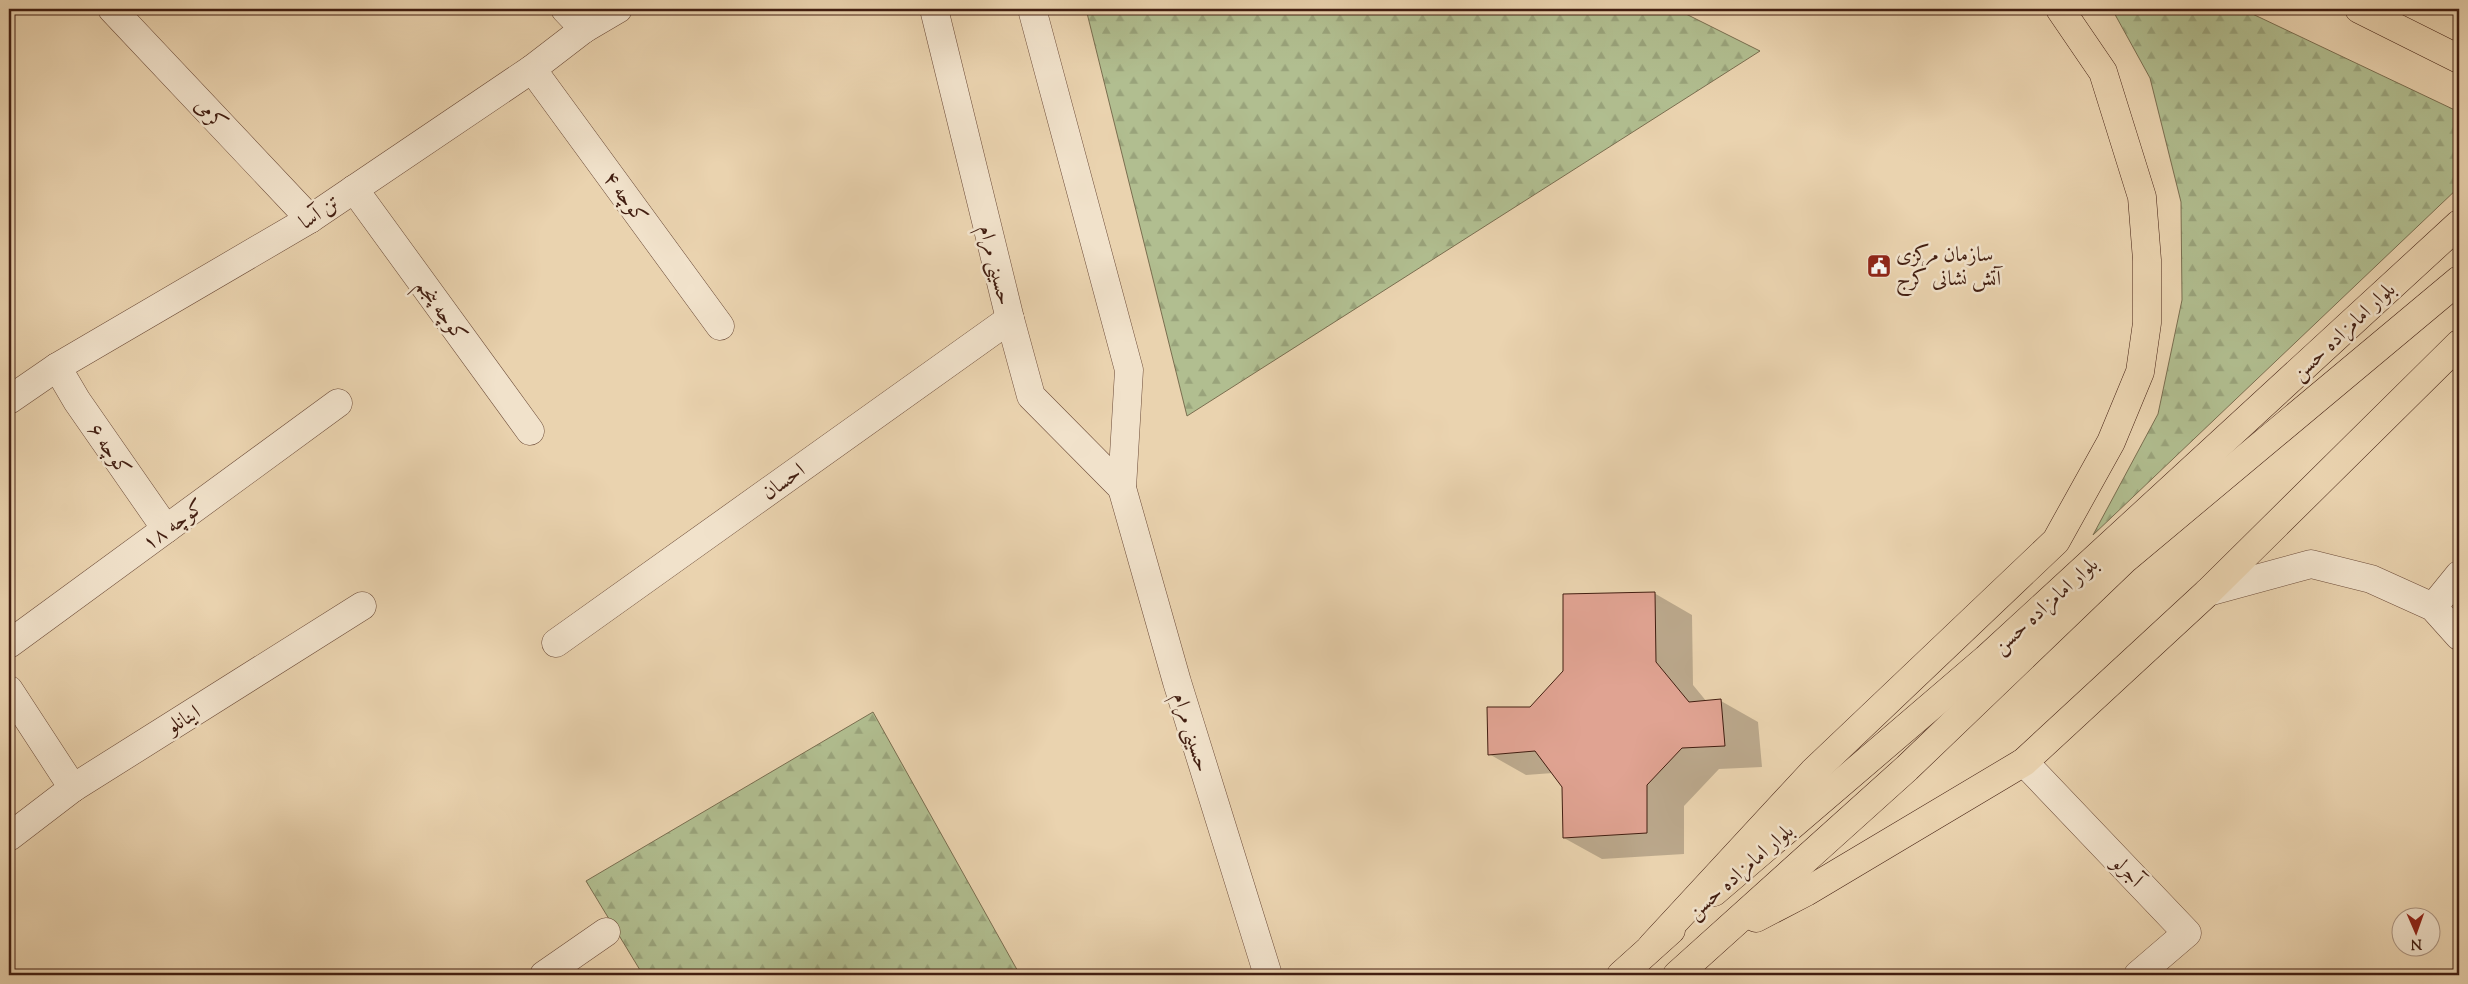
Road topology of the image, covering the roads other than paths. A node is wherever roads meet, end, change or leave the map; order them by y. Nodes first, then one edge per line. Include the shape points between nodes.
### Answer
1 (112, 9) edge
2 (564, 9) edge
3 (618, 9) edge
4 (934, 9) edge
5 (1032, 9) edge
6 (2060, 9) edge
7 (2360, 9) edge
8 (584, 29) junction
9 (2459, 59) edge
10 (532, 69) junction
11 (354, 189) junction
12 (310, 219) junction
13 (2459, 224) edge
14 (2459, 280) edge
15 (1010, 319) junction
16 (720, 326) dead end
17 (2459, 344) edge
18 (57, 367) junction
19 (9, 400) edge
20 (338, 403) dead end
21 (530, 430) dead end
22 (1122, 488) junction
23 (166, 529) junction
24 (2459, 575) edge
25 (2208, 592) junction
26 (362, 606) dead end
27 (2432, 607) junction
28 (2459, 636) edge
29 (556, 643) dead end
30 (9, 644) edge
31 (9, 690) edge
32 (2024, 762) junction
33 (73, 788) junction
34 (9, 837) edge
35 (606, 932) dead end
36 (1724, 934) junction
37 (1652, 946) junction
38 (544, 975) edge
39 (1268, 975) edge
40 (1621, 975) edge
41 (1677, 975) edge
42 (2138, 975) edge

1 - 12 street, کرمی
2 - 8 street
3 - 8 street, تن آسا
4 - 15 street, حسینی مرام
5 - 22 street, حسینی مرام via 1129,370
6 - 37 main road via 2103,72 2142,198 2147,260 2144,342 2140,372 2111,442 2056,541 1813,772
7 - 9 main road
8 - 10 street, تن آسا
10 - 11 street, تن آسا
10 - 16 street, کوچه ۴
11 - 12 street, تن آسا
11 - 21 street, کوچه پنجم
12 - 18 street, تن آسا
13 - 37 main road, بلوار امامزاده حسن via 1986,659
14 - 36 main road, بلوار امامزاده حسن via 2125,559 1906,768
15 - 22 street, حسینی مرام via 1031,396
15 - 29 street, احسان
17 - 25 main road
18 - 19 street, تن آسا
18 - 23 street, کوچه ۶
20 - 23 street, کوچه ۱۸
22 - 39 street, حسینی مرام via 1176,682
23 - 30 street, کوچه ۱۸
24 - 27 street
25 - 27 street via 2311,564 2371,579
25 - 32 main road
26 - 33 street, اینانلو
27 - 28 street
31 - 33 street
32 - 36 main road via 1806,892
32 - 42 street, آجرلو via 2187,934
33 - 34 street, اینانلو
35 - 38 street
36 - 41 main road, بلوار امامزاده حسن
37 - 40 main road, بلوار امامزاده حسن

